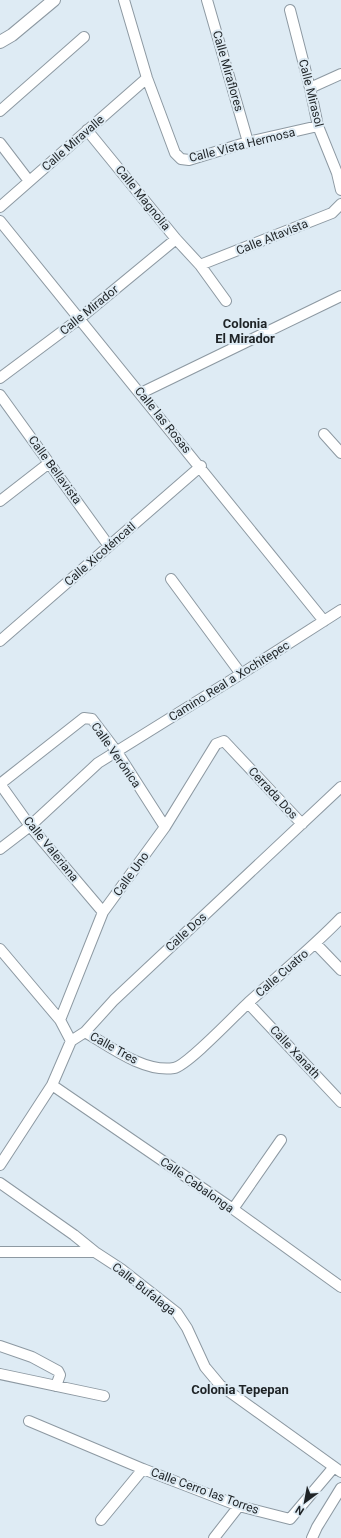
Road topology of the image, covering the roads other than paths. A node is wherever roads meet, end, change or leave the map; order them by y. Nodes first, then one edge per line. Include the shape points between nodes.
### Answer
1 (54, 0) edge
2 (124, 0) edge
3 (207, 0) edge
4 (290, 10) dead end
5 (84, 37) dead end
6 (0, 42) edge
7 (341, 74) edge
8 (147, 78) junction
9 (310, 88) junction
10 (0, 110) edge
11 (318, 126) junction
12 (87, 130) junction
13 (248, 142) junction
14 (0, 144) edge
15 (339, 172) edge
16 (29, 181) junction
17 (341, 190) edge
18 (341, 204) edge
19 (0, 207) edge
20 (0, 220) edge
21 (176, 239) junction
22 (200, 265) junction
23 (341, 296) edge
24 (226, 301) dead end
25 (79, 319) junction
26 (0, 378) edge
27 (141, 393) junction
28 (0, 395) edge
29 (324, 434) dead end
30 (341, 453) edge
31 (49, 463) junction
32 (201, 466) junction
33 (0, 501) edge
34 (109, 546) junction
35 (171, 579) dead end
36 (341, 610) edge
37 (324, 620) junction
38 (0, 641) edge
39 (241, 674) junction
40 (224, 741) joint
41 (117, 752) junction
42 (0, 784) edge
43 (341, 787) edge
44 (302, 824) junction
45 (30, 826) junction
46 (165, 827) junction
47 (0, 849) edge
48 (103, 912) junction
49 (341, 918) edge
50 (316, 944) junction
51 (1, 953) edge
52 (341, 970) edge
53 (248, 1003) junction
54 (60, 1020) junction
55 (85, 1032) junction
56 (71, 1041) junction
57 (188, 1060) joint
58 (52, 1085) junction
59 (341, 1102) edge
60 (281, 1140) dead end
61 (0, 1165) edge
62 (0, 1183) edge
63 (233, 1209) junction
64 (0, 1252) edge
65 (94, 1252) junction
66 (341, 1286) edge
67 (0, 1346) edge
68 (0, 1374) edge
69 (56, 1386) junction
70 (104, 1396) dead end
71 (29, 1421) dead end
72 (143, 1469) junction
73 (337, 1470) edge
74 (341, 1488) edge
75 (239, 1506) junction
76 (101, 1520) dead end
77 (214, 1538) edge
78 (312, 1538) edge

1 - 6 street
2 - 8 street
3 - 13 street, Calle Miraflores
4 - 9 street, Calle Mirasol
5 - 10 street
7 - 9 street
8 - 12 street, Calle Miravalle
8 - 13 street, Calle Vista Hermosa via 175,153 181,159 189,160
9 - 11 street, Calle Mirasol
11 - 13 street, Calle Vista Hermosa
11 - 15 street, Calle Mirasol
12 - 16 street, Calle Miravalle
12 - 21 street, Calle Magnolia
14 - 16 street
15 - 17 street
16 - 19 street, Calle Miravalle
18 - 22 street, Calle Altavista via 332,213
20 - 25 street, Calle las Rosas
21 - 22 street, Calle Magnolia
21 - 25 street, Calle Mirador
22 - 24 street, Calle Magnolia
23 - 27 street
25 - 26 street, Calle Mirador
25 - 27 street, Calle las Rosas
27 - 32 street, Calle las Rosas
28 - 31 street, Calle Bellavista
29 - 30 street
31 - 33 street
31 - 34 street, Calle Bellavista
32 - 34 street, Calle Xicoténcatl
32 - 37 street, Calle las Rosas
34 - 38 street, Calle Xicoténcatl
35 - 39 street
36 - 37 street, Camino Real a Xochitepec
37 - 39 street, Camino Real a Xochitepec
39 - 41 street, Camino Real a Xochitepec
40 - 44 street, Cerrada Dos
40 - 46 street, Calle Uno via 216,744
41 - 42 street, Calle Verónica via 92,720 84,718
41 - 45 street, Camino Real a Xochitepec via 98,763
41 - 46 street, Calle Verónica
42 - 45 street, Calle Valeriana
43 - 44 street, Cerrada Dos
44 - 55 street, Calle Dos via 114,1000
45 - 47 street, Camino Real a Xochitepec
45 - 48 street, Calle Valeriana
46 - 48 street, Calle Uno
48 - 54 street, Calle Uno
49 - 50 street, Calle Cuatro
50 - 52 street
50 - 53 street, Calle Cuatro
51 - 54 street
53 - 57 street, Calle Cuatro
53 - 59 street, Calle Xanath
54 - 56 street
55 - 56 street, Calle Dos
55 - 57 street, Calle Tres via 132,1059 161,1069 175,1068
56 - 58 street
58 - 61 street
58 - 63 street, Calle Cabalonga
60 - 63 street
62 - 65 street, Calle Bufalaga
63 - 66 street, Calle Cabalonga
64 - 65 street
65 - 73 street, Calle Bufalaga via 121,1269 177,1313 188,1328 205,1367 220,1385
67 - 69 street via 32,1357 58,1371 60,1375
68 - 69 street
69 - 70 street
71 - 72 street, Calle Cerro las Torres
72 - 75 street, Calle Cerro las Torres
72 - 76 street
73 - 75 street, Calle Cerro las Torres via 290,1519
74 - 78 street
75 - 77 street

